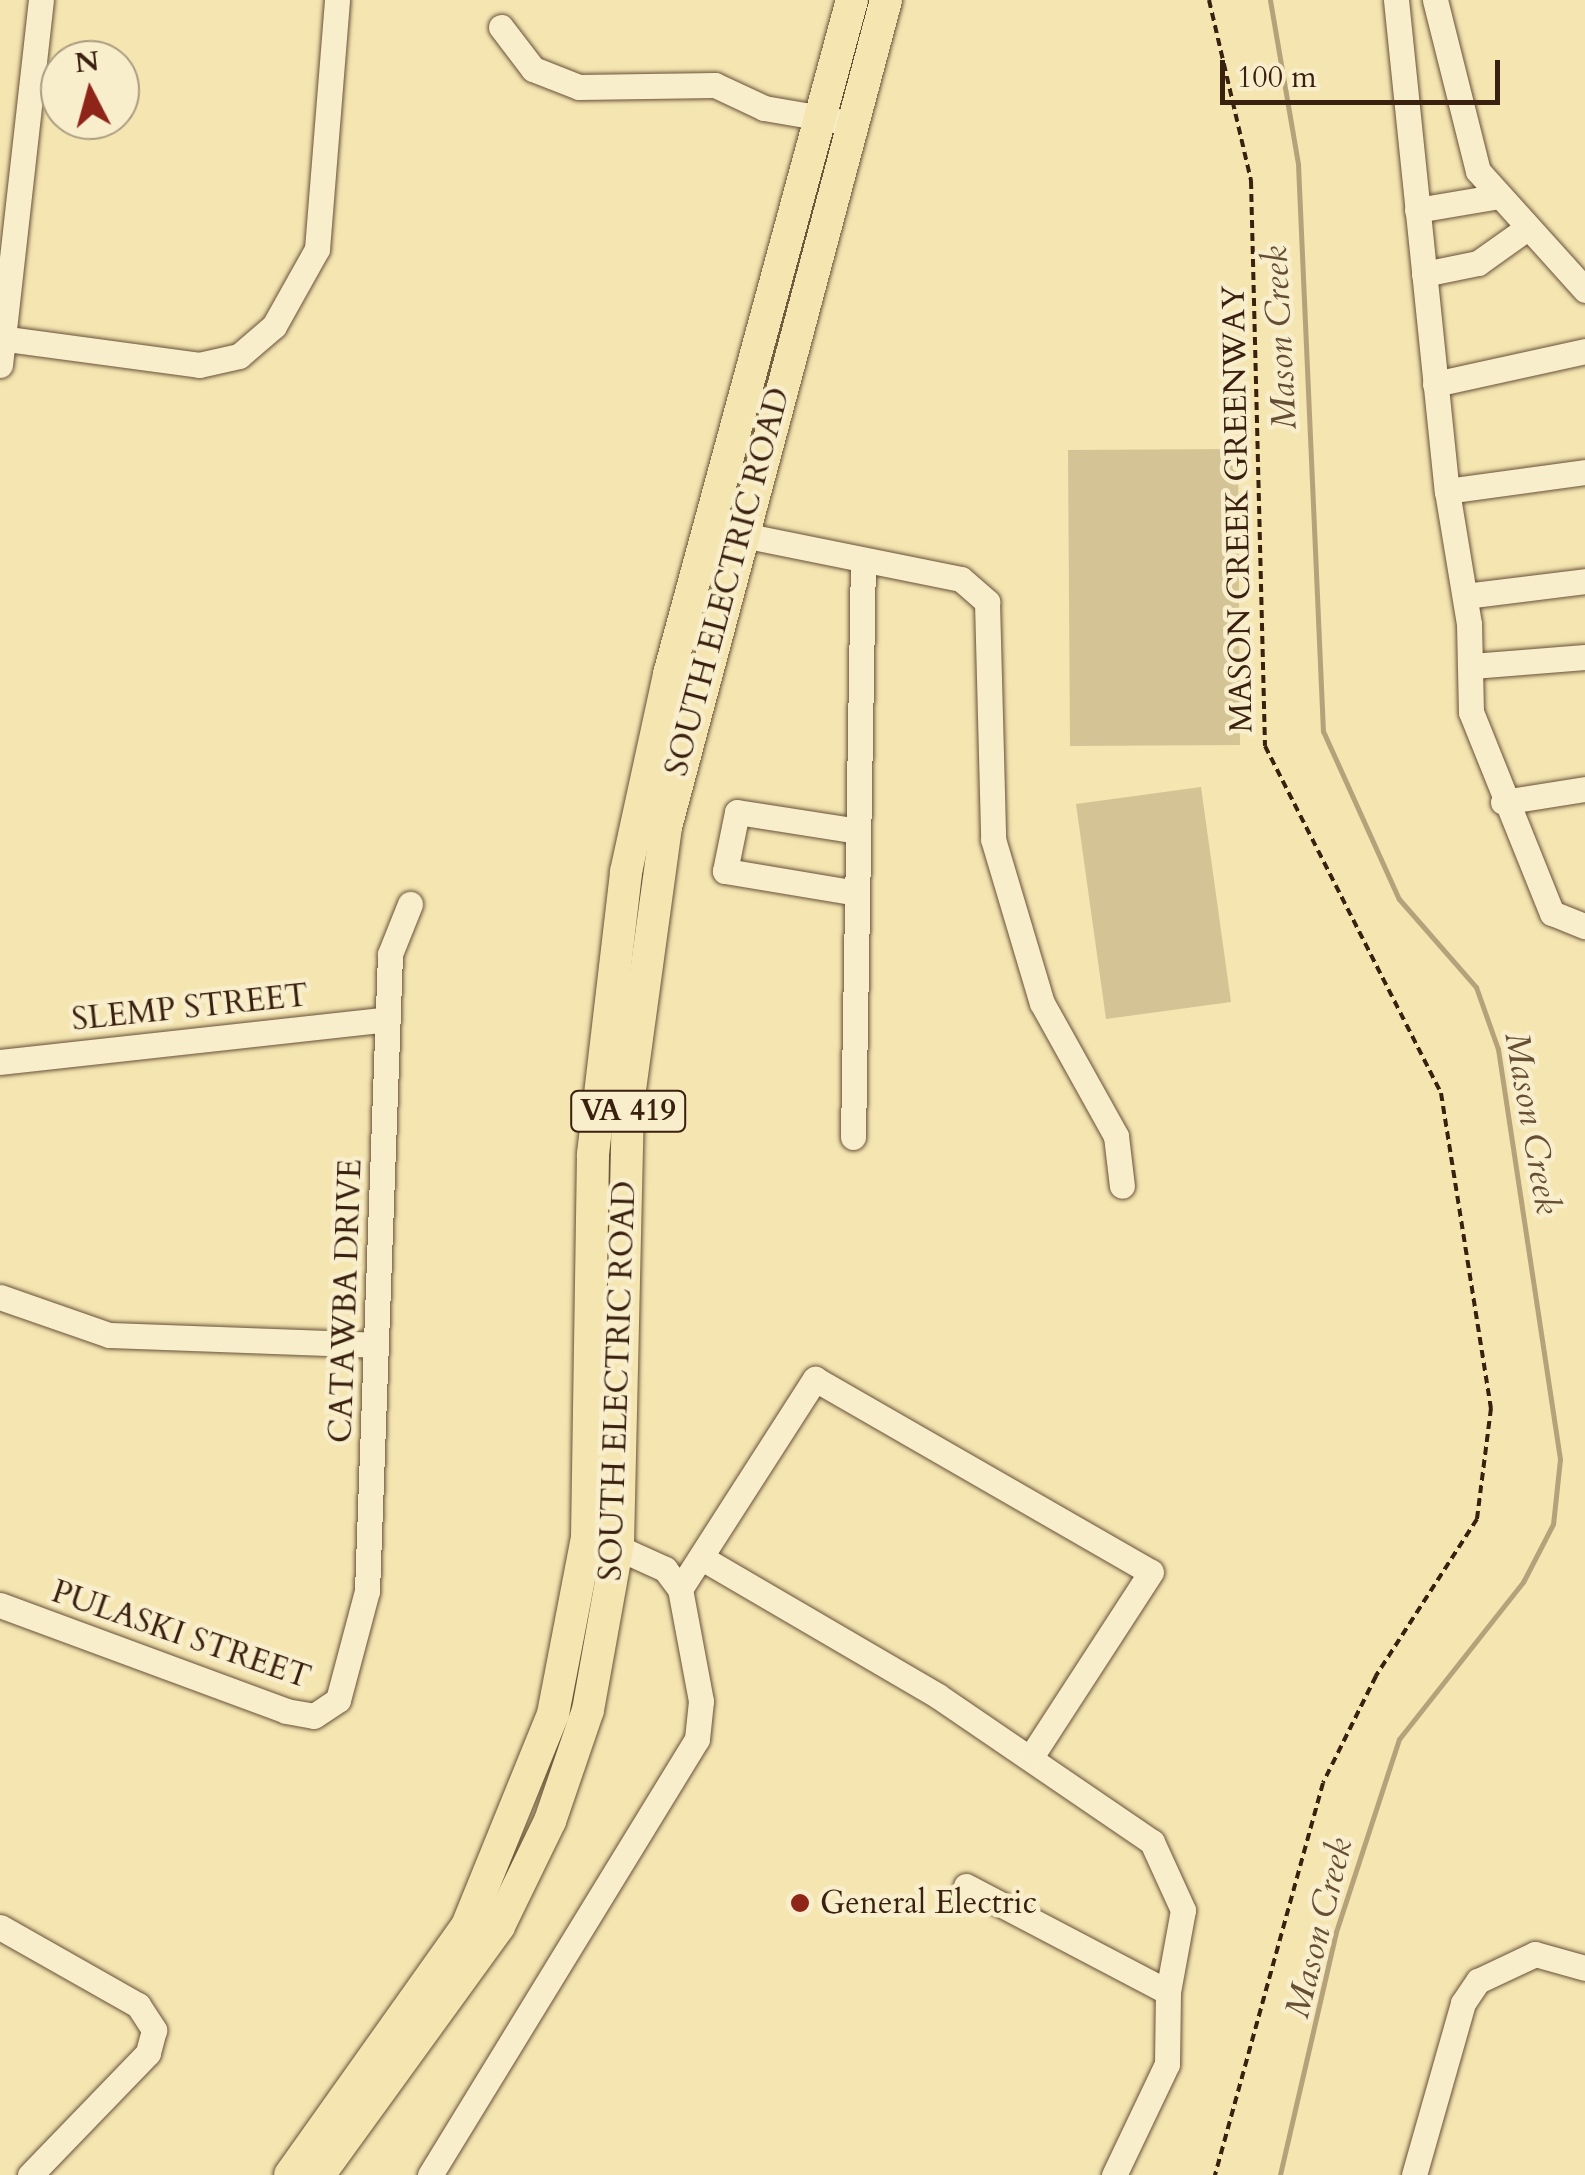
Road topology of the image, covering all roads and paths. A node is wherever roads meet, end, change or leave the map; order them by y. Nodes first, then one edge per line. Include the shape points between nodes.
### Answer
1 (41, 0) edge
2 (338, 0) edge
3 (852, 0) edge
4 (886, 0) edge
5 (1209, 0) edge
6 (1396, 0) edge
7 (1435, 0) edge
8 (501, 27) dead end
9 (1442, 48) junction
10 (1402, 53) junction
11 (835, 120) junction
12 (1494, 197) junction
13 (1417, 210) junction
14 (1523, 232) junction
15 (1424, 274) junction
16 (1585, 290) edge
17 (2, 338) edge
18 (1585, 352) edge
19 (0, 365) edge
20 (1435, 384) junction
21 (1585, 472) edge
22 (1447, 491) junction
23 (723, 532) junction
24 (862, 561) junction
25 (1585, 581) edge
26 (1465, 596) junction
27 (1585, 657) edge
28 (1472, 666) junction
29 (1585, 789) edge
30 (1503, 802) junction
31 (858, 831) junction
32 (857, 893) junction
33 (410, 904) dead end
34 (1585, 926) edge
35 (388, 1019) junction
36 (0, 1062) edge
37 (853, 1136) dead end
38 (1122, 1186) dead end
39 (0, 1297) edge
40 (376, 1346) junction
41 (603, 1541) junction
42 (702, 1558) junction
43 (680, 1589) junction
44 (0, 1604) edge
45 (338, 1700) joint
46 (1031, 1757) junction
47 (966, 1886) dead end
48 (0, 1927) edge
49 (1585, 1968) edge
50 (1168, 1992) junction
51 (30, 2175) edge
52 (290, 2175) edge
53 (319, 2175) edge
54 (430, 2175) edge
55 (1114, 2175) edge
56 (1215, 2175) edge
57 (1414, 2175) edge

1 - 17 street
2 - 17 street via 317,248 274,326 239,356 200,365
3 - 11 main road, SOUTH ELECTRIC ROAD / VA 419
4 - 11 main road, SOUTH ELECTRIC ROAD / VA 419
5 - 56 path, MASON CREEK GREENWAY via 1252,196 1265,746 1441,1093 1491,1408 1477,1519 1376,1676 1323,1783
6 - 10 street
7 - 9 street
8 - 11 street via 533,69 567,84 714,85 764,108
9 - 10 street
9 - 12 street via 1465,143
10 - 13 street
11 - 23 main road, SOUTH ELECTRIC ROAD / VA 419
12 - 13 street
12 - 14 street
13 - 15 street
14 - 15 street via 1478,263
14 - 16 street
15 - 20 street
17 - 19 street
18 - 20 street
20 - 22 street
21 - 22 street
22 - 26 street
23 - 24 street
23 - 41 main road, SOUTH ELECTRIC ROAD / VA 419 via 666,827 634,1040
24 - 31 street
24 - 38 street via 961,579 987,602 992,839 1042,1003 1116,1136
25 - 26 street
26 - 28 street
27 - 28 street
28 - 30 street via 1476,735
29 - 30 street
30 - 34 street via 1552,913
31 - 32 street
31 - 32 street via 737,812 724,872
32 - 37 street
33 - 35 street, CATAWBA DRIVE via 392,944
35 - 36 street, SLEMP STREET
35 - 40 street, CATAWBA DRIVE
39 - 40 street via 109,1335
40 - 45 street, CATAWBA DRIVE via 367,1592
41 - 43 street via 665,1568
41 - 52 main road, SOUTH ELECTRIC ROAD / VA 419 via 554,1714 497,1868 432,1983
41 - 53 main road, SOUTH ELECTRIC ROAD / VA 419 via 588,1710 522,1881 452,2000
42 - 43 street
42 - 46 street
42 - 46 street via 814,1380 1151,1572
43 - 54 street via 701,1701 691,1757
44 - 45 street, PULASKI STREET via 286,1712 314,1716
46 - 50 street via 1152,1842 1174,1873 1182,1937
47 - 50 street
48 - 51 street via 147,2013 148,2053
49 - 57 street via 1535,1954 1478,1981 1463,2003
50 - 55 street via 1167,2064

